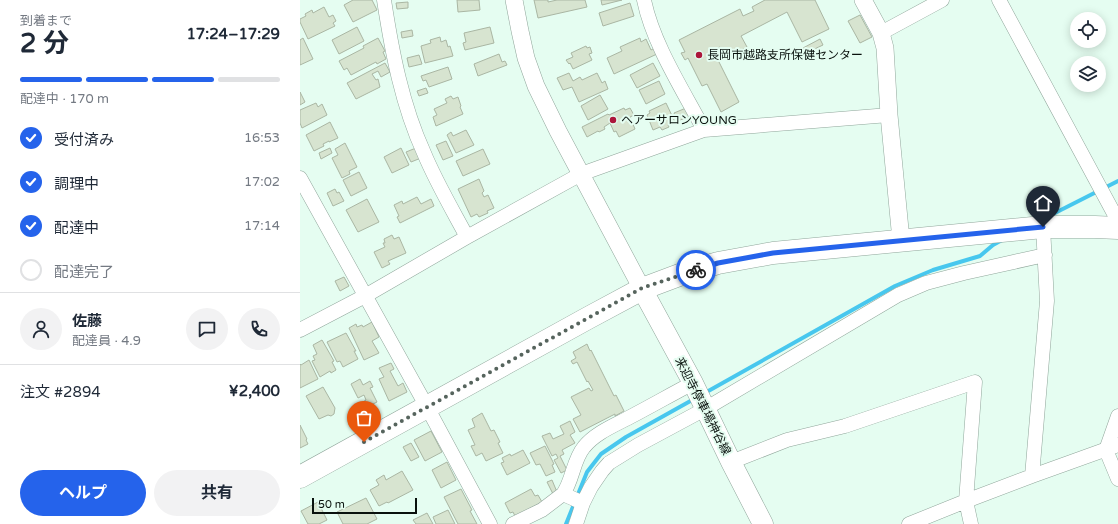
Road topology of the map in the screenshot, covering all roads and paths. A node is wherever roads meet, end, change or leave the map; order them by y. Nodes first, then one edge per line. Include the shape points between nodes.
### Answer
1 (384, 0) edge
2 (514, 0) edge
3 (644, 0) edge
4 (863, 0) edge
5 (942, 0) edge
6 (999, 0) edge
7 (881, 33) junction
8 (889, 115) junction
9 (704, 130) junction
10 (581, 174) junction
11 (300, 178) edge
12 (304, 193) edge
13 (1118, 221) edge
14 (1043, 227) junction
15 (1118, 228) edge
16 (467, 237) junction
17 (902, 240) junction
18 (1045, 256) junction
19 (642, 288) junction
20 (365, 296) junction
21 (300, 330) edge
22 (693, 383) junction
23 (427, 407) junction
24 (705, 409) junction
25 (1118, 416) edge
26 (1112, 447) edge
27 (731, 462) junction
28 (1032, 476) junction
29 (300, 477) edge
30 (1118, 479) edge
31 (562, 494) junction
32 (966, 501) junction
33 (583, 503) junction
34 (490, 524) edge
35 (513, 524) edge
36 (576, 524) edge
37 (763, 524) edge
38 (909, 524) edge
39 (971, 524) edge

1 - 16 street via 393,53 406,104 423,152
2 - 10 street via 526,58 536,86
3 - 9 street via 666,58
4 - 7 street
5 - 7 street
6 - 13 street
7 - 8 street via 885,48
8 - 9 street
8 - 17 street
9 - 10 street
10 - 16 street
10 - 19 street
11 - 12 street
12 - 20 street
14 - 15 main road
14 - 17 main road
14 - 18 street
16 - 20 street
17 - 19 main road via 773,253 718,263
18 - 24 street via 926,283 898,295
18 - 28 street via 1047,301
19 - 22 main road, 来迎寺停車場神谷線
19 - 23 main road
20 - 21 street
20 - 23 street
22 - 24 main road, 来迎寺停車場神谷線
22 - 31 street via 594,438 579,454 567,488
23 - 29 main road
23 - 34 street
24 - 27 main road, 来迎寺停車場神谷線
24 - 33 street via 609,463 591,487
25 - 26 street
26 - 28 street
26 - 30 street
27 - 32 street via 787,440 845,426 974,382
27 - 37 main road, 来迎寺停車場神谷線
28 - 32 street
31 - 33 street
31 - 35 street via 542,510
32 - 38 street
32 - 39 street
33 - 36 street

